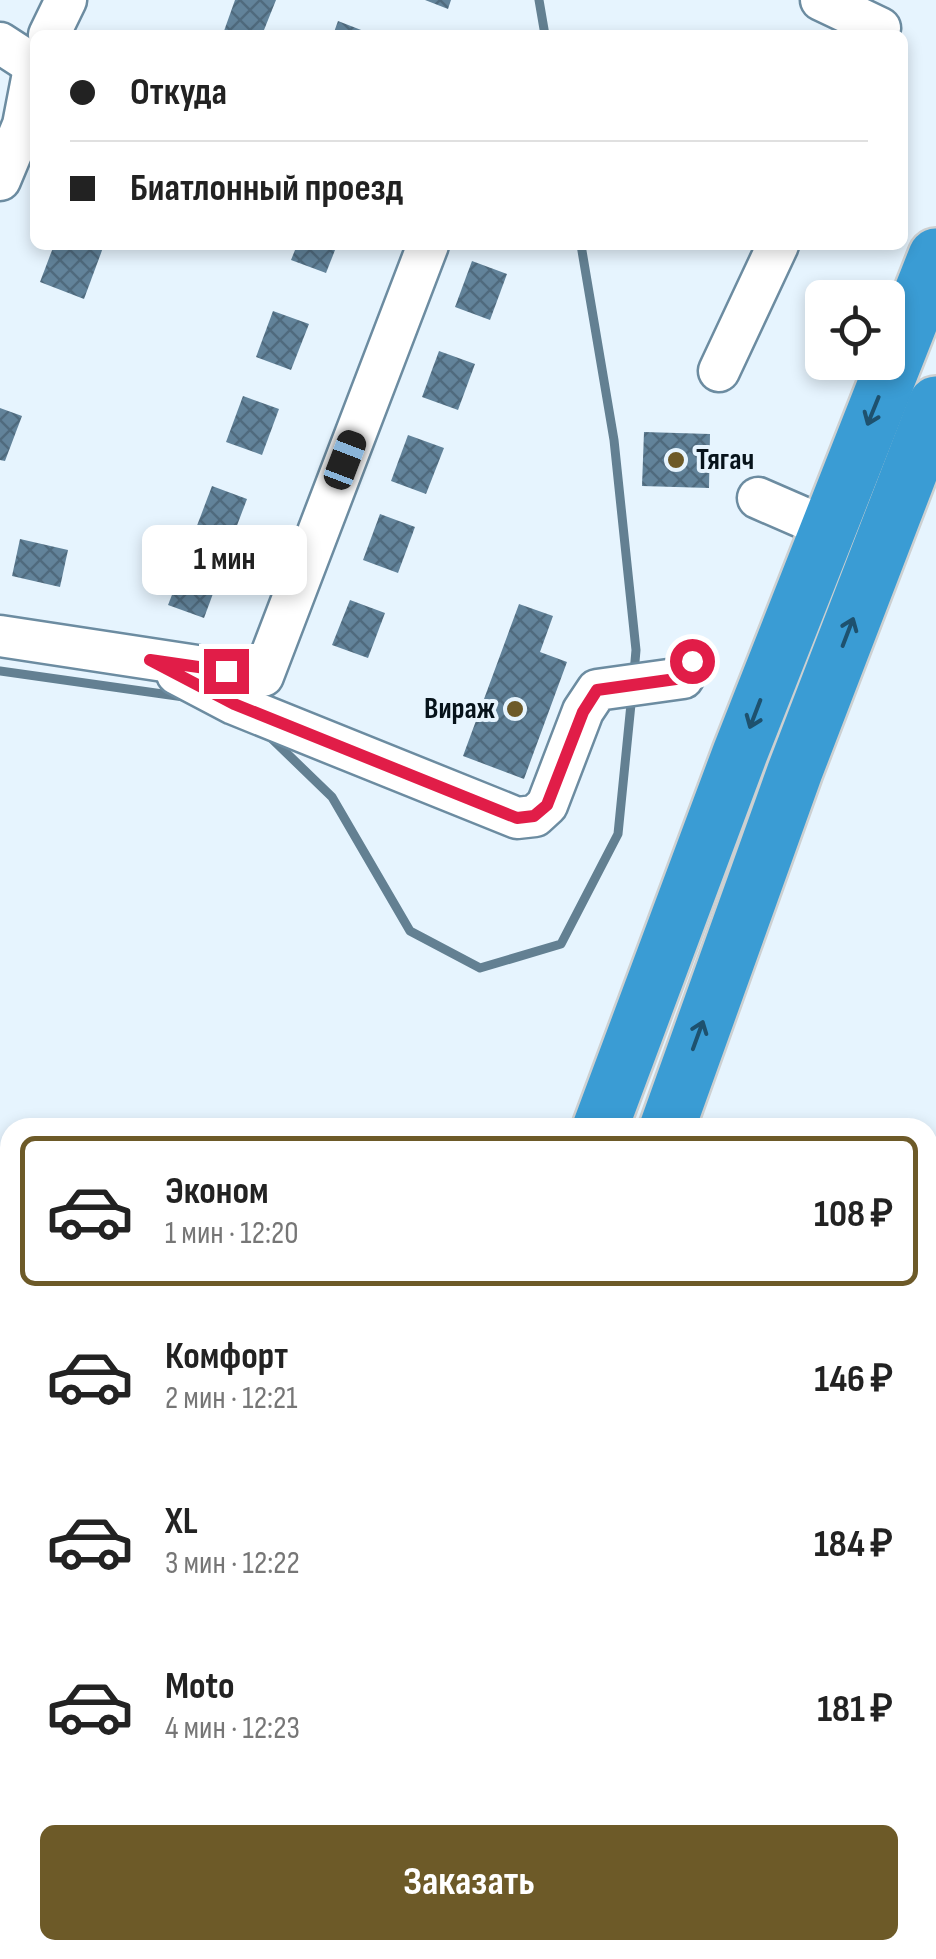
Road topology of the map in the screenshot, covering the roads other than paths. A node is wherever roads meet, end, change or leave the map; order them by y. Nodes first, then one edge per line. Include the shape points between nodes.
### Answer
1 (66, 0) edge
2 (821, 0) edge
3 (883, 21) edge
4 (51, 30) edge
5 (0, 42) edge
6 (30, 61) edge
7 (30, 84) edge
8 (0, 180) edge
9 (426, 250) edge
10 (776, 250) edge
11 (936, 256) edge
12 (719, 372) dead end
13 (936, 404) edge
14 (758, 498) dead end
15 (827, 528) junction
16 (0, 636) edge
17 (150, 660) junction
18 (692, 661) dead end
19 (600, 1118) edge
20 (670, 1118) edge

1 - 4 street
2 - 3 street
5 - 6 street
7 - 8 street
9 - 17 street via 263,676
10 - 12 street
11 -> 15 highway
20 -> 13 highway
14 - 15 street
15 -> 19 highway
16 - 17 street
17 - 18 street via 234,704 517,818 547,805 597,690 683,678

